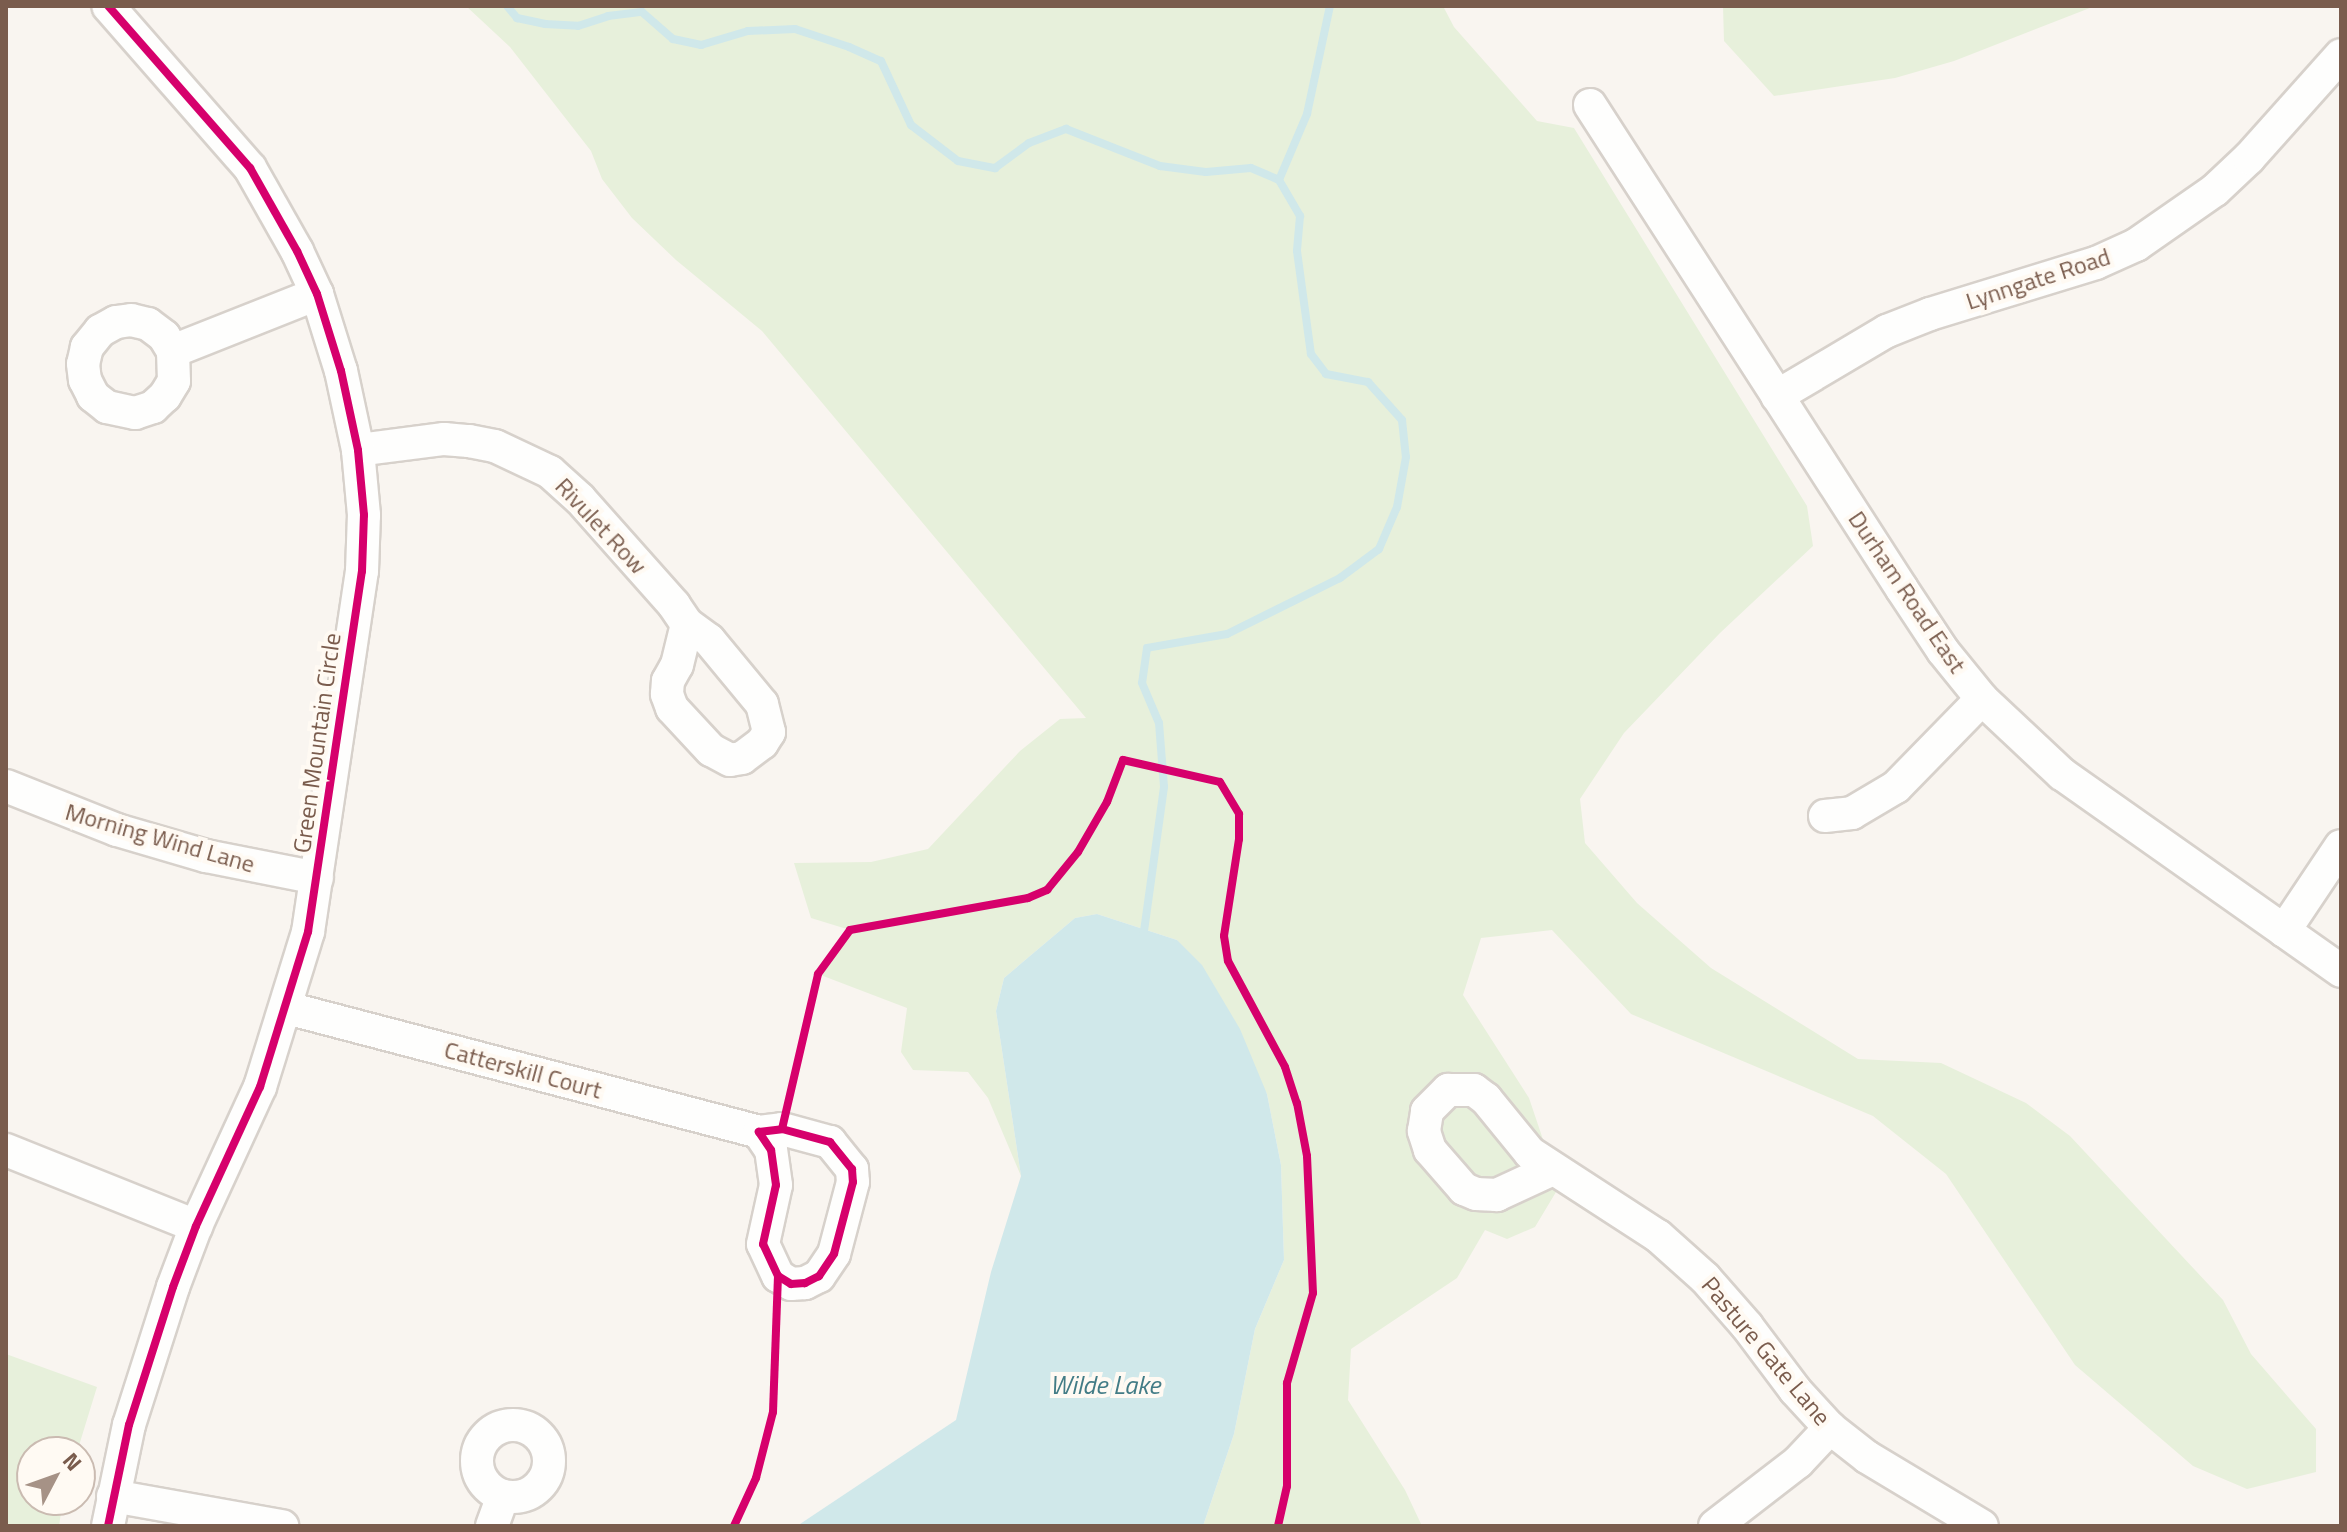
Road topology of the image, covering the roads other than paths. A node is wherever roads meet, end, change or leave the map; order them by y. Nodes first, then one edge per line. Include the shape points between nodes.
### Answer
1 (108, 6) edge
2 (2341, 55) edge
3 (1590, 105) dead end
4 (317, 294) junction
5 (173, 351) dead end
6 (1777, 396) junction
7 (358, 450) junction
8 (687, 624) dead end
9 (1982, 699) junction
10 (6, 786) edge
11 (1825, 816) dead end
12 (2341, 846) edge
13 (317, 878) junction
14 (2284, 931) junction
15 (2341, 971) edge
16 (287, 1008) junction
17 (759, 1132) junction
18 (6, 1150) edge
19 (1553, 1169) dead end
20 (196, 1226) junction
21 (1830, 1428) junction
22 (111, 1511) edge
23 (282, 1526) edge
24 (1715, 1526) edge
25 (1982, 1526) edge

1 - 4 street, Green Mountain Circle via 250,168
2 - 6 street, Lynngate Road via 2215,190 2136,245 1887,331
3 - 6 street, Durham Road East
4 - 5 street
4 - 7 street, Green Mountain Circle
6 - 9 street, Durham Road East via 1943,651
7 - 8 street, Rivulet Row via 444,439 469,441 495,446 550,472 580,499
7 - 13 street, Green Mountain Circle via 362,571
9 - 11 street via 1896,787 1852,813
9 - 14 street, Durham Road East via 2062,774
10 - 13 street, Morning Wind Lane via 117,830 206,856
12 - 14 street
13 - 16 street, Green Mountain Circle
14 - 15 street, Durham Road East
16 - 17 street, Catterskill Court
16 - 20 street, Green Mountain Circle via 260,1087
17 - 17 street, Catterskill Court via 771,1150 776,1185 763,1244 778,1276 791,1284 805,1283 819,1276 834,1254 852,1169 830,1142 782,1129
18 - 20 street
19 - 21 street, Pasture Gate Lane via 1658,1236 1705,1278
20 - 22 street, Green Mountain Circle via 145,1371
21 - 24 street via 1798,1462
21 - 25 street, Pasture Gate Lane via 1867,1457
22 - 23 street

